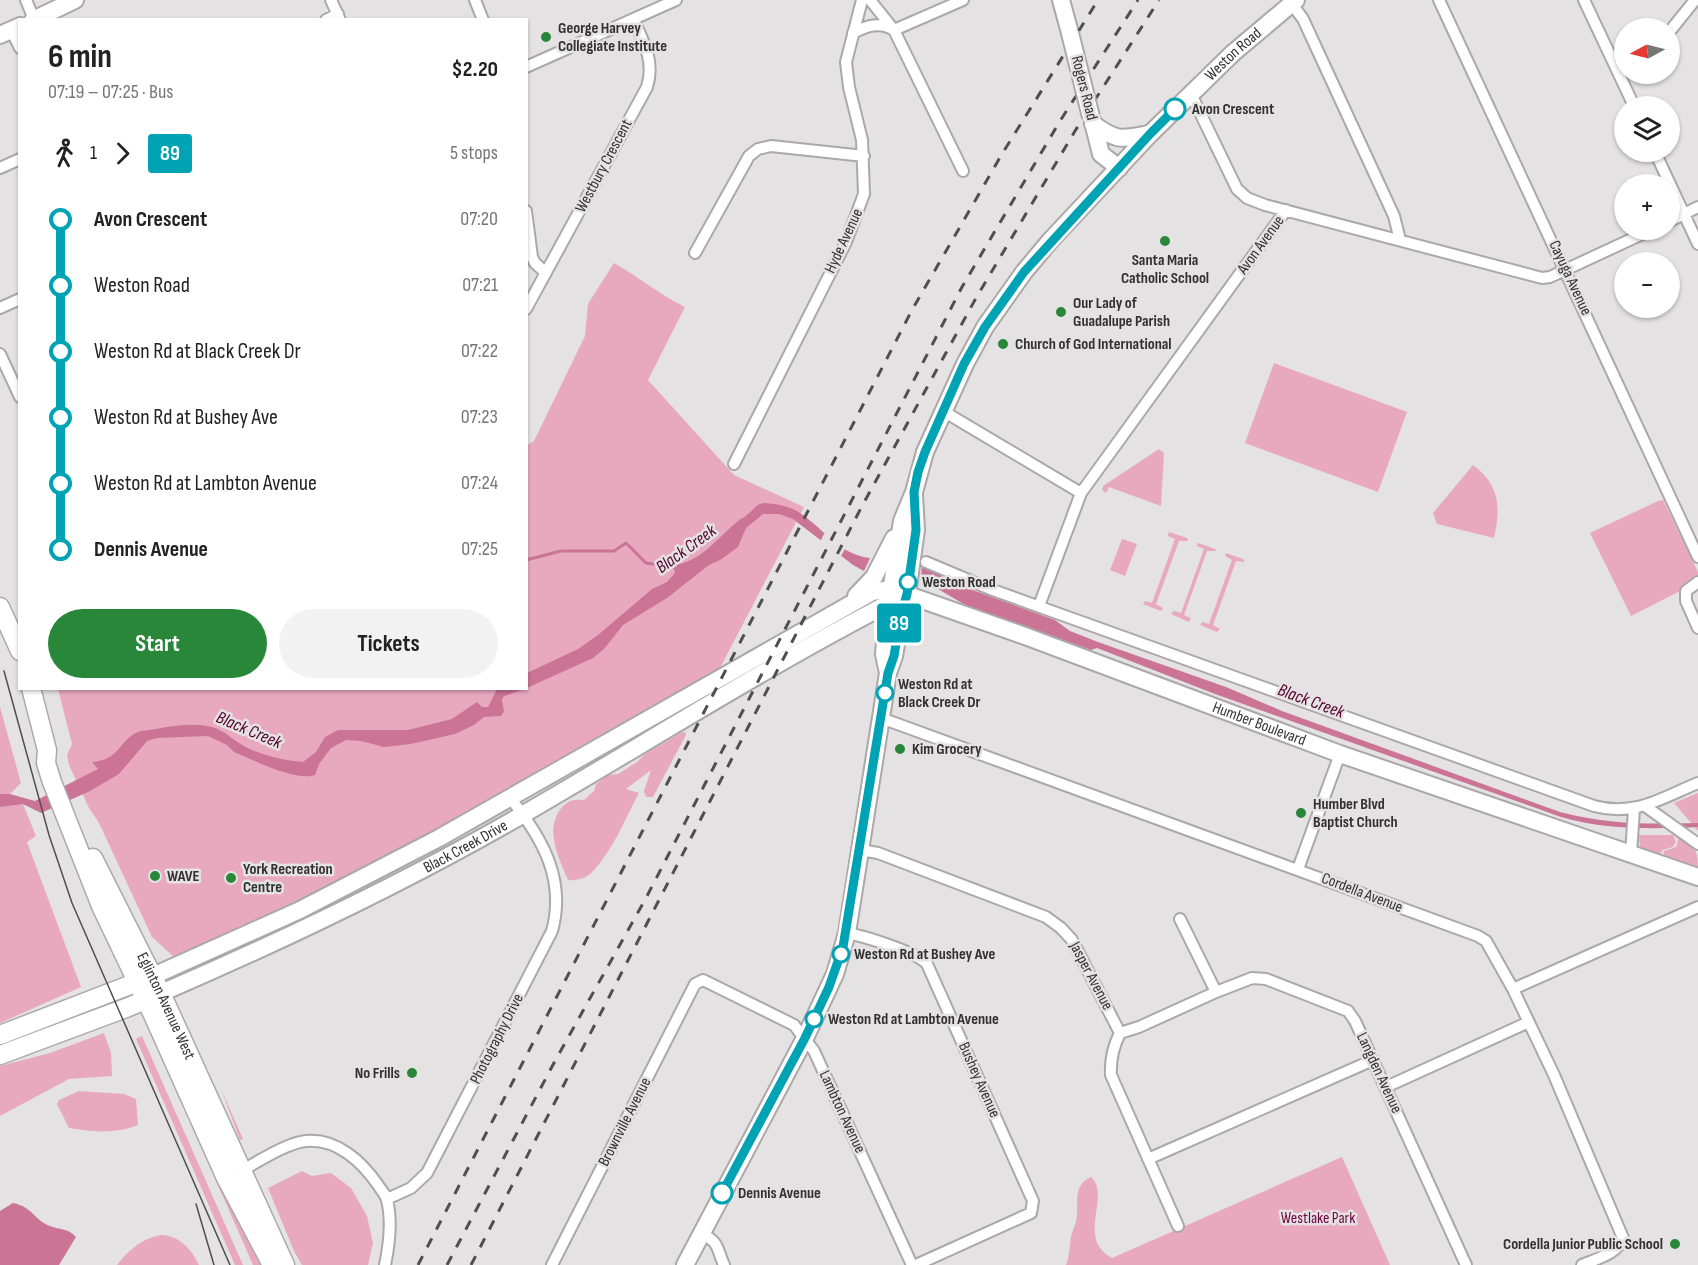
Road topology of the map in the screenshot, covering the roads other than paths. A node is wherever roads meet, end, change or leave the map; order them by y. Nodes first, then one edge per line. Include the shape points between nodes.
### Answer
1 (26, 0) edge
2 (75, 0) edge
3 (331, 0) edge
4 (475, 0) edge
5 (675, 0) edge
6 (862, 0) edge
7 (870, 0) edge
8 (963, 0) edge
9 (1061, 0) edge
10 (1439, 0) edge
11 (1584, 0) edge
12 (1695, 0) edge
13 (1294, 2) edge
14 (339, 17) edge
15 (33, 18) edge
16 (35, 18) edge
17 (482, 18) edge
18 (633, 19) junction
19 (1680, 19) edge
20 (10, 30) edge
21 (894, 30) junction
22 (853, 33) junction
23 (18, 44) edge
24 (1614, 62) edge
25 (528, 66) edge
26 (1191, 94) junction
27 (1092, 121) junction
28 (1150, 134) junction
29 (864, 156) junction
30 (18, 160) edge
31 (1660, 162) edge
32 (0, 168) edge
33 (1119, 168) junction
34 (963, 171) dead end
35 (1698, 207) edge
36 (1286, 210) junction
37 (1684, 214) junction
38 (1680, 216) edge
39 (528, 226) edge
40 (1400, 240) junction
41 (1629, 240) edge
42 (1698, 244) edge
43 (694, 253) dead end
44 (1565, 269) junction
45 (546, 273) junction
46 (18, 300) edge
47 (528, 305) edge
48 (0, 308) edge
49 (0, 354) edge
50 (18, 393) edge
51 (943, 411) junction
52 (734, 464) dead end
53 (914, 492) junction
54 (1081, 493) junction
55 (902, 521) junction
56 (1698, 557) edge
57 (926, 562) dead end
58 (1698, 582) edge
59 (897, 600) junction
60 (1039, 606) junction
61 (0, 607) edge
62 (835, 623) junction
63 (1698, 628) edge
64 (18, 647) edge
65 (884, 654) junction
66 (888, 673) junction
67 (32, 690) edge
68 (881, 718) junction
69 (1340, 753) junction
70 (1698, 783) edge
71 (511, 799) junction
72 (1637, 811) junction
73 (523, 814) junction
74 (1698, 844) edge
75 (860, 850) junction
76 (1631, 854) junction
77 (1299, 869) junction
78 (1698, 877) edge
79 (1698, 907) edge
80 (1180, 920) dead end
81 (847, 933) junction
82 (699, 980) joint
83 (149, 988) junction
84 (1513, 989) junction
85 (1216, 992) junction
86 (1529, 1022) junction
87 (1120, 1033) junction
88 (0, 1035) edge
89 (805, 1038) junction
90 (0, 1055) edge
91 (1373, 1060) junction
92 (1386, 1087) junction
93 (1148, 1159) junction
94 (243, 1170) junction
95 (226, 1178) junction
96 (387, 1199) junction
97 (1178, 1226) dead end
98 (701, 1233) junction
99 (272, 1265) edge
100 (285, 1265) edge
101 (385, 1265) edge
102 (552, 1265) edge
103 (685, 1265) edge
104 (724, 1265) edge
105 (914, 1265) edge
106 (1466, 1265) edge
107 (1582, 1265) edge

1 - 15 street
2 - 16 main road
3 - 14 street
4 - 17 street
5 - 18 street
6 - 22 street, Hyde Avenue
7 - 21 street
8 - 21 street
9 - 27 main road, Rogers Road, bridge
10 - 44 street, Cayuga Avenue
11 - 24 street
12 - 19 street
13 - 26 main road, Weston Road
13 - 40 street via 1394,216
18 - 25 street
18 - 45 street, Westbury Crescent via 650,61 647,87
20 - 23 street
21 - 22 street via 876,25
21 - 34 street
22 - 29 street, Hyde Avenue via 847,73
26 - 28 main road, Weston Road
26 - 36 street via 1237,189 1247,198
27 - 28 main road via 1117,138
27 - 33 main road, Rogers Road via 1101,154
28 - 33 main road, Weston Road
29 - 43 street via 771,146 758,149 749,156
29 - 52 street, Hyde Avenue via 864,194 846,242
30 - 32 street
31 - 37 street
33 - 51 main road, Weston Road via 1024,272 985,327
35 - 37 street
36 - 40 street, Avon Avenue
36 - 54 street, Avon Avenue
37 - 38 street
37 - 42 street
39 - 45 street via 532,257
40 - 44 street, Avon Avenue via 1542,279
41 - 44 street, Avon Avenue
44 - 56 street, Cayuga Avenue
45 - 47 street, Westbury Crescent
46 - 48 street
49 - 50 street
51 - 53 main road, Weston Road via 925,452
51 - 54 street
53 - 55 main road, Weston Road
53 - 59 main road, Weston Road via 916,530
54 - 60 street, Avon Avenue
55 - 59 main road, Weston Road
55 - 62 main road via 874,577
57 - 60 street
58 - 63 street via 1686,591 1686,601
59 - 62 main road, Black Creek Drive via 872,592
59 - 65 main road, Weston Road
59 - 66 main road, Weston Road via 894,656
59 - 69 main road, Humber Boulevard
60 - 72 street via 1594,806
61 - 64 main road
62 - 65 main road via 875,628 884,643
62 - 71 main road, Black Creek Drive
62 - 73 main road, Black Creek Drive
65 - 66 main road, Weston Road
66 - 68 main road, Weston Road
67 - 83 main road, Eglinton Avenue West via 47,750 46,763
68 - 75 main road, Weston Road
68 - 77 street, Cordella Avenue
69 - 76 main road, Humber Boulevard
69 - 77 street
70 - 72 street
71 - 73 street, Photography Drive
71 - 83 main road, Black Creek Drive
72 - 74 street via 1655,813
72 - 76 street
73 - 83 main road, Black Creek Drive via 252,953
73 - 96 street, Photography Drive via 553,871 557,898 552,931 427,1173 411,1188
75 - 81 main road, Weston Road
75 - 87 street, Jasper Avenue via 878,853 1046,917 1072,940
76 - 78 main road, Humber Boulevard
77 - 84 street, Cordella Avenue via 1478,936 1493,950
79 - 84 street
80 - 85 street
81 - 89 main road, Weston Road via 832,980
81 - 105 street, Bushey Avenue via 919,957 927,964 1034,1201 1033,1210
82 - 89 street, Lambton Avenue via 794,1026
82 - 102 street, Brownville Avenue
83 - 88 main road, Black Creek Drive
83 - 90 main road, Black Creek Drive
83 - 94 main road, Eglinton Avenue West
83 - 95 main road, Eglinton Avenue West
84 - 86 street, Cordella Avenue
85 - 87 street, Langden Avenue
85 - 91 street, Langden Avenue via 1252,978 1266,979 1339,1006 1355,1021
86 - 92 street
86 - 107 street, Cordella Avenue via 1623,1238 1613,1252
87 - 93 street via 1110,1062 1111,1075
89 - 98 main road, Weston Road
89 - 105 street, Lambton Avenue
91 - 92 street, Langden Avenue
91 - 93 street
92 - 106 street, Langden Avenue
93 - 97 street
94 - 95 street
94 - 96 street via 293,1144 332,1144 368,1171
94 - 100 main road, Eglinton Avenue West
95 - 99 main road, Eglinton Avenue West
96 - 101 street
98 - 103 main road, Weston Road
98 - 104 street via 717,1244

